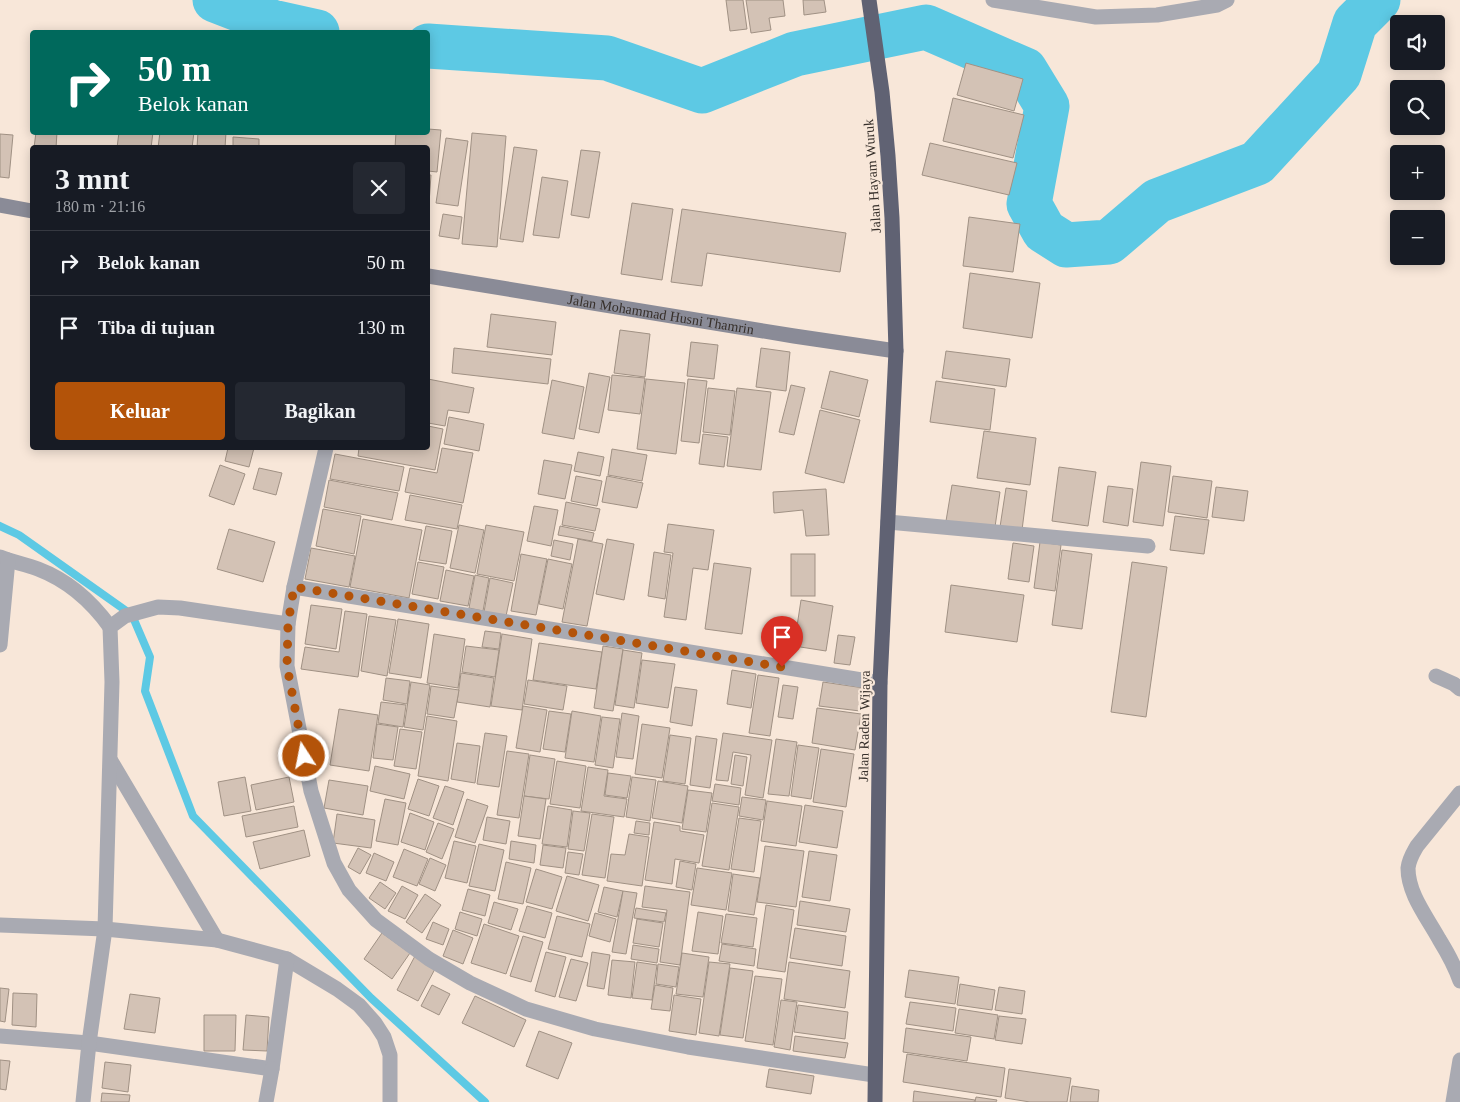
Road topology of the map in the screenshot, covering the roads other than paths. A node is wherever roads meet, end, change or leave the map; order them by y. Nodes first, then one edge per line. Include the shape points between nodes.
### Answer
1 (869, 0) edge
2 (994, 0) edge
3 (1227, 0) edge
4 (0, 205) edge
5 (30, 211) edge
6 (430, 276) edge
7 (896, 351) junction
8 (326, 450) edge
9 (888, 522) junction
10 (1148, 546) dead end
11 (4, 558) edge
12 (294, 587) junction
13 (288, 624) junction
14 (110, 627) junction
15 (0, 645) edge
16 (1436, 676) dead end
17 (880, 683) junction
18 (1460, 690) edge
19 (110, 760) junction
20 (1460, 793) edge
21 (0, 925) edge
22 (105, 928) junction
23 (217, 940) junction
24 (286, 959) junction
25 (1460, 981) edge
26 (0, 1036) edge
27 (89, 1043) junction
28 (1460, 1060) edge
29 (272, 1069) junction
30 (874, 1075) junction
31 (83, 1102) edge
32 (266, 1102) edge
33 (390, 1102) edge
34 (875, 1102) edge
35 (1453, 1102) edge

1 - 7 highway, Jalan Hayam Wuruk via 882,92 892,218
2 - 3 street via 1096,17 1157,15 1217,5
4 - 5 street
6 - 7 street, Jalan Mohammad Husni Thamrin
7 - 9 highway, Jalan Raden Wijaya
8 - 12 street
9 - 10 street
9 - 17 highway, Jalan Raden Wijaya
11 - 14 street via 54,576 88,600
11 - 15 street
12 - 13 street
12 - 17 street
13 - 14 street via 168,607 150,608 125,616
13 - 30 street via 287,666 311,791 334,863 349,890 376,920 470,983 526,1009 604,1031 688,1047
14 - 19 street
16 - 18 street
17 - 30 highway, Jalan Raden Wijaya
19 - 22 street
19 - 23 street
20 - 25 street via 1417,846 1408,867 1417,902
21 - 22 street
22 - 23 street
22 - 27 street
23 - 24 street
24 - 29 street
24 - 33 street via 337,989 376,1023 390,1055
26 - 27 street
27 - 29 street
27 - 31 street
28 - 35 street
29 - 32 street
30 - 34 highway, Jalan Raden Wijaya

